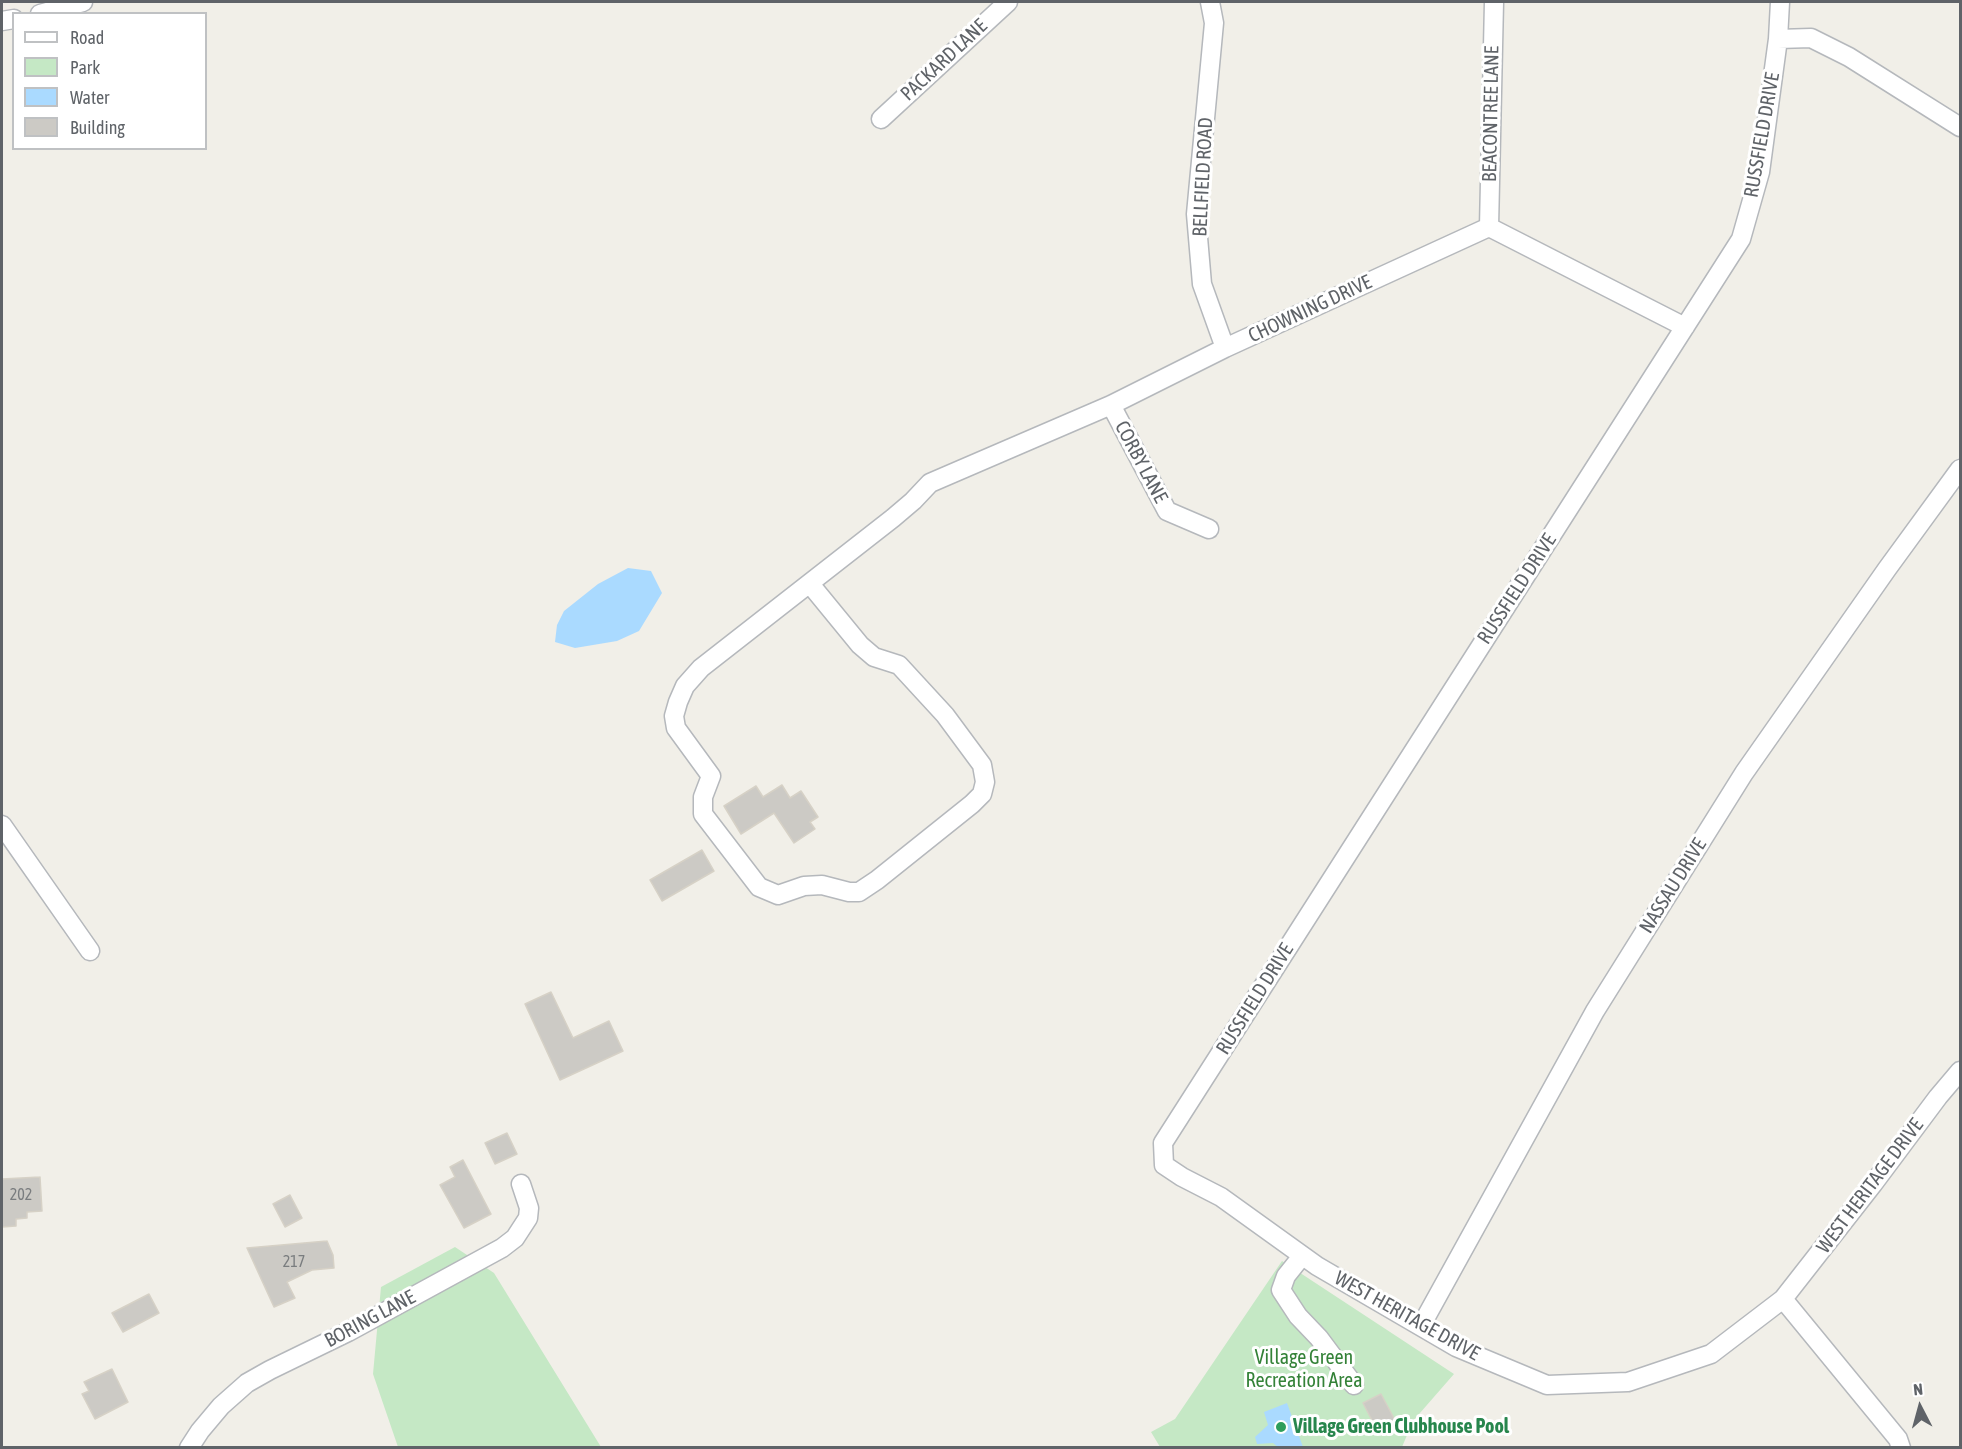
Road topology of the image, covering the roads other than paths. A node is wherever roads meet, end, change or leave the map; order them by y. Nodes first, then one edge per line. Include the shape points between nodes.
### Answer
1 (83, 2) edge
2 (1008, 2) edge
3 (1210, 2) edge
4 (1494, 2) edge
5 (1780, 2) edge
6 (47, 12) edge
7 (1778, 39) junction
8 (881, 119) dead end
9 (1960, 127) edge
10 (1489, 227) junction
11 (1685, 327) junction
12 (1225, 348) junction
13 (1111, 405) junction
14 (1960, 469) edge
15 (1209, 529) dead end
16 (810, 584) junction
17 (2, 825) edge
18 (90, 951) dead end
19 (1960, 1071) edge
20 (1163, 1143) joint
21 (521, 1184) dead end
22 (1302, 1256) junction
23 (1783, 1299) junction
24 (1421, 1326) junction
25 (1354, 1385) dead end
26 (189, 1448) edge
27 (1901, 1448) edge

1 - 6 street
2 - 8 street, PACKARD LANE
3 - 12 street, BELLFIELD ROAD via 1214,23 1196,214 1202,284
4 - 10 street, BEACONTREE LANE
5 - 7 street, RUSSFIELD DRIVE
7 - 9 street via 1811,38 1849,57
7 - 11 street, RUSSFIELD DRIVE via 1760,172 1741,239
10 - 11 street
10 - 12 street, CHOWNING DRIVE
11 - 20 street, RUSSFIELD DRIVE
12 - 13 street, CHOWNING DRIVE
13 - 15 street, CORBY LANE via 1167,511
13 - 16 street, CHOWNING DRIVE via 930,483
14 - 24 street, NASSAU DRIVE via 1743,773 1595,1011
16 - 16 street via 701,668 685,686 674,716 676,728 711,776 703,797 703,814 759,887 778,896 804,886 822,885 860,892 972,804 982,794 985,782 982,765 945,715 899,665 874,657 860,645
17 - 18 street
19 - 23 street, WEST HERITAGE DRIVE
20 - 22 street, WEST HERITAGE DRIVE via 1164,1165 1221,1197
21 - 26 street, BORING LANE via 528,1218 515,1238 248,1383 221,1406
22 - 24 street, WEST HERITAGE DRIVE
22 - 25 street via 1286,1276 1281,1290
23 - 24 street, WEST HERITAGE DRIVE via 1711,1354 1628,1382 1547,1385 1456,1347
23 - 27 street via 1898,1439

